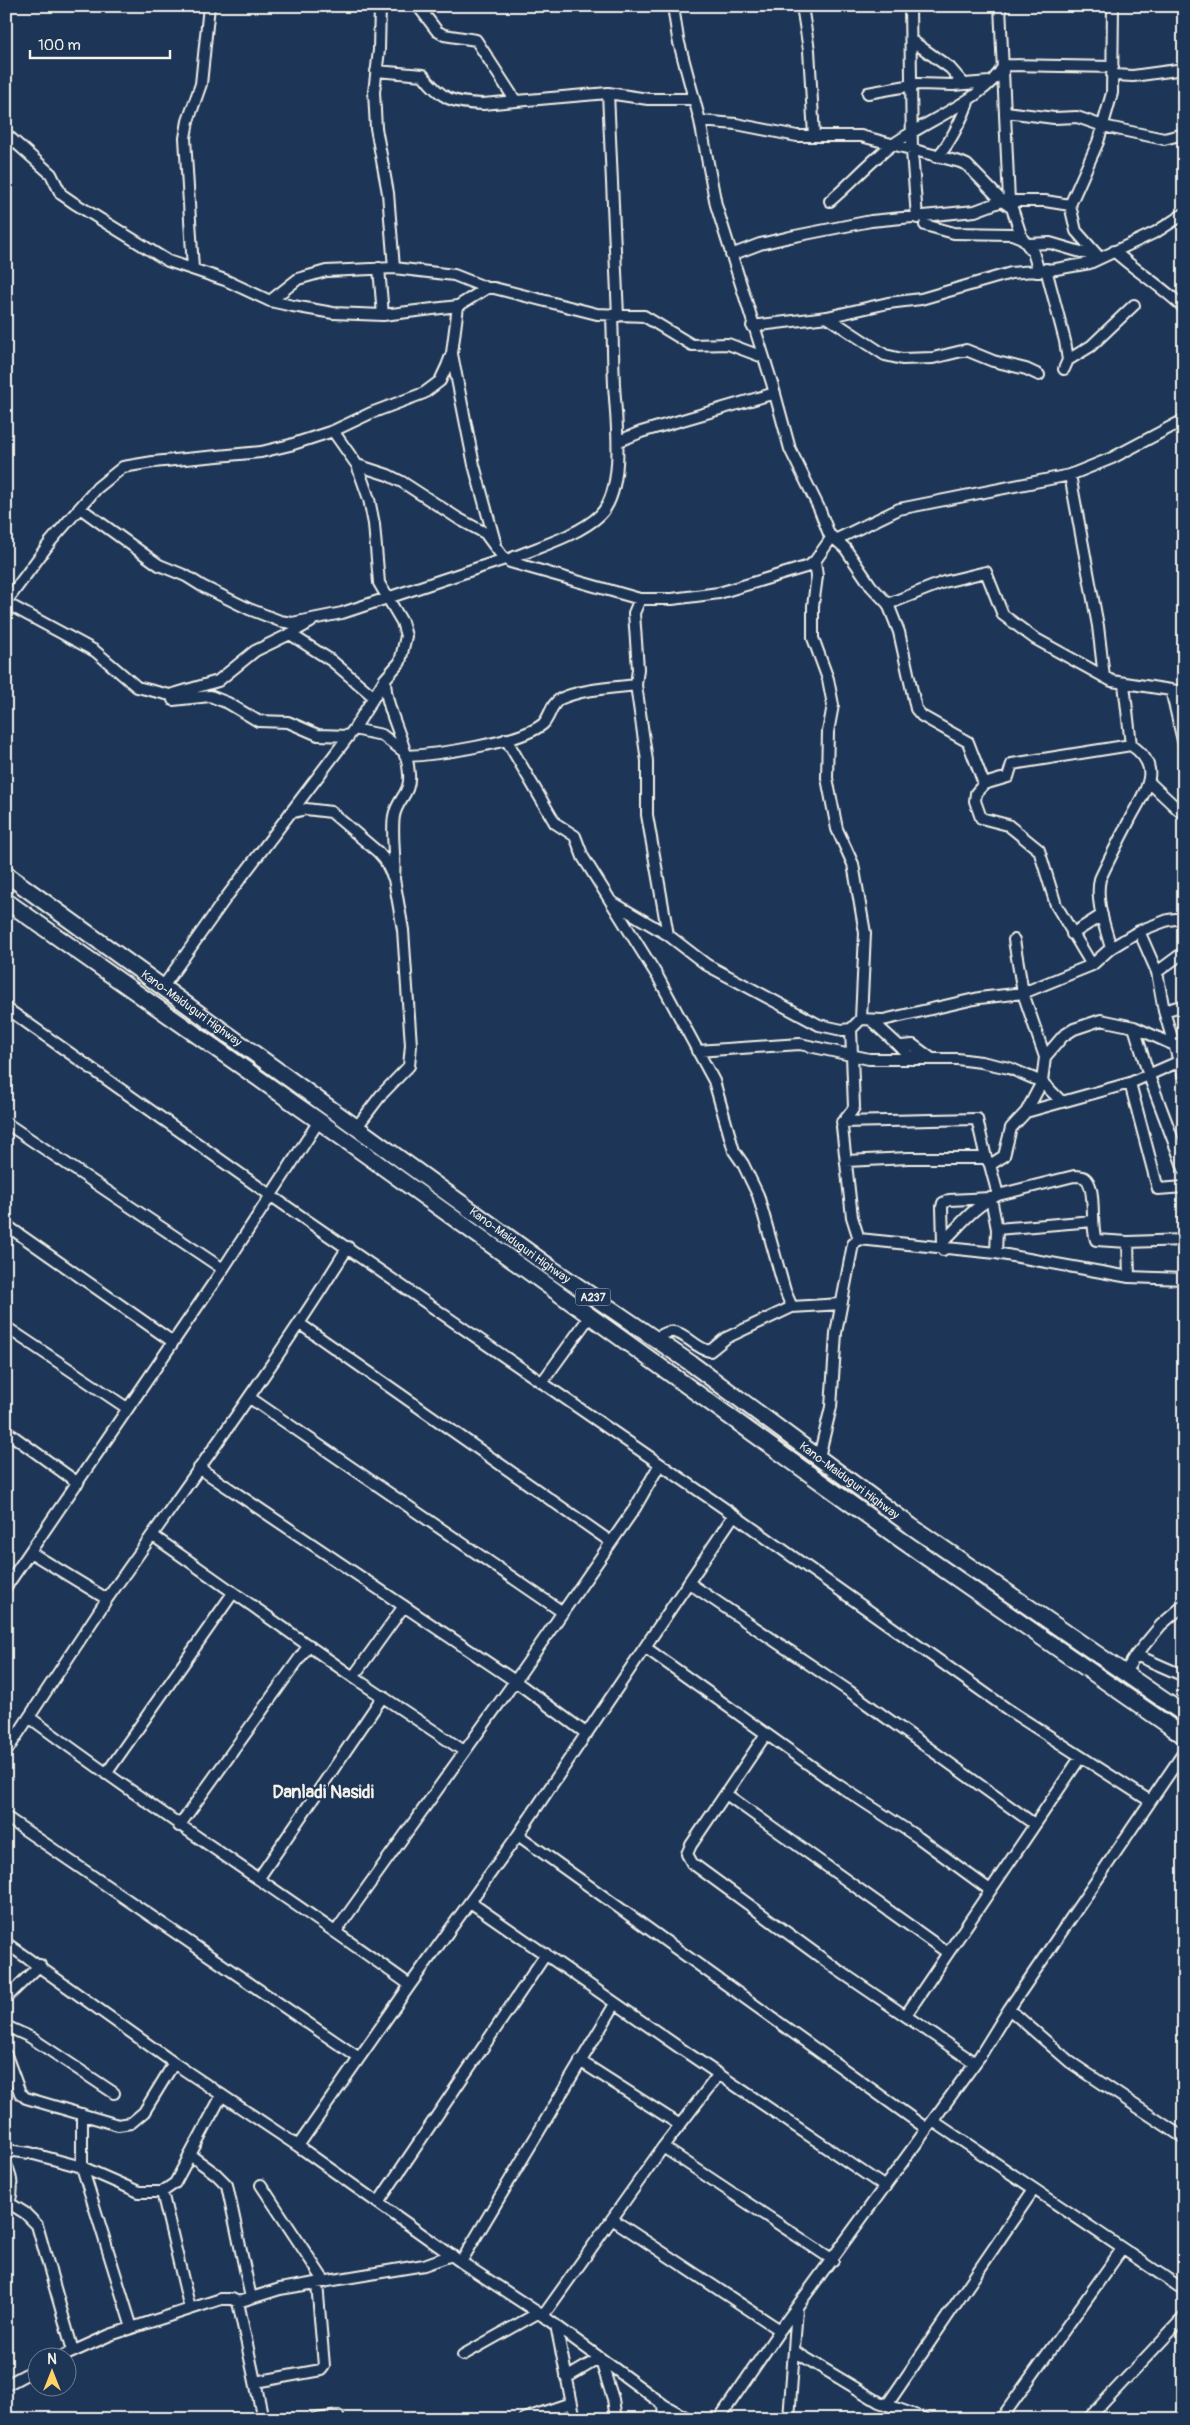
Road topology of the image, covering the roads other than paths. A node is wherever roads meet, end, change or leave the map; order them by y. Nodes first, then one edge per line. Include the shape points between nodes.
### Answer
1 (209, 6) edge
2 (380, 6) edge
3 (418, 6) edge
4 (673, 6) edge
5 (802, 6) edge
6 (910, 6) edge
7 (1000, 6) edge
8 (1113, 6) edge
9 (911, 40) junction
10 (1004, 65) junction
11 (1184, 69) edge
12 (376, 71) junction
13 (1114, 71) junction
14 (989, 82) junction
15 (964, 84) junction
16 (913, 85) junction
17 (608, 93) junction
18 (868, 94) dead end
19 (693, 99) junction
20 (969, 99) junction
21 (515, 100) junction
22 (1006, 112) junction
23 (700, 121) junction
24 (1103, 126) junction
25 (912, 132) junction
26 (6, 134) edge
27 (1184, 134) edge
28 (814, 136) junction
29 (893, 145) junction
30 (912, 150) junction
31 (936, 157) junction
32 (830, 201) dead end
33 (1008, 203) junction
34 (1070, 205) junction
35 (1184, 214) edge
36 (917, 218) junction
37 (1184, 220) edge
38 (925, 225) dead end
39 (1163, 228) junction
40 (1024, 241) junction
41 (1114, 251) junction
42 (731, 256) junction
43 (1099, 257) junction
44 (379, 268) junction
45 (394, 268) junction
46 (193, 269) junction
47 (1038, 270) junction
48 (486, 288) junction
49 (270, 301) junction
50 (1134, 305) dead end
51 (458, 306) junction
52 (1184, 308) edge
53 (383, 315) junction
54 (615, 316) junction
55 (827, 317) junction
56 (752, 326) junction
57 (452, 353) junction
58 (763, 357) junction
59 (1039, 375) dead end
60 (775, 393) junction
61 (1184, 420) edge
62 (333, 431) junction
63 (619, 441) junction
64 (357, 465) junction
65 (1070, 475) junction
66 (80, 508) junction
67 (834, 539) junction
68 (497, 548) junction
69 (506, 559) junction
70 (816, 561) junction
71 (388, 597) junction
72 (640, 599) junction
73 (6, 602) edge
74 (888, 604) junction
75 (315, 618) junction
76 (290, 634) junction
77 (1104, 677) junction
78 (385, 679) junction
79 (1124, 684) junction
80 (636, 685) junction
81 (1171, 690) junction
82 (1184, 692) edge
83 (162, 694) junction
84 (374, 697) junction
85 (352, 732) junction
86 (506, 739) junction
87 (1131, 745) junction
88 (1184, 745) edge
89 (404, 753) junction
90 (1149, 782) junction
91 (984, 784) junction
92 (290, 813) junction
93 (1184, 815) edge
94 (6, 874) edge
95 (394, 879) junction
96 (6, 902) edge
97 (612, 902) junction
98 (1102, 915) junction
99 (1184, 918) edge
100 (1139, 931) junction
101 (1072, 934) junction
102 (668, 935) junction
103 (1014, 940) dead end
104 (1110, 948) junction
105 (1184, 952) edge
106 (1092, 965) junction
107 (1157, 972) junction
108 (162, 988) junction
109 (1023, 993) junction
110 (1184, 1005) edge
111 (6, 1008) edge
112 (1164, 1011) junction
113 (861, 1019) junction
114 (872, 1020) junction
115 (1134, 1027) junction
116 (850, 1029) junction
117 (1179, 1045) edge
118 (697, 1050) junction
119 (851, 1054) junction
120 (1045, 1057) junction
121 (933, 1059) junction
122 (1178, 1062) junction
123 (1149, 1076) junction
124 (1184, 1078) edge
125 (1042, 1082) junction
126 (1130, 1083) junction
127 (1062, 1102) junction
128 (1026, 1112) junction
129 (319, 1121) junction
130 (842, 1122) junction
131 (6, 1123) edge
132 (356, 1128) junction
133 (846, 1161) junction
134 (988, 1161) junction
135 (1183, 1162) edge
136 (1184, 1187) edge
137 (270, 1195) junction
138 (994, 1196) junction
139 (1093, 1221) junction
140 (6, 1225) edge
141 (997, 1229) junction
142 (859, 1239) junction
143 (1184, 1240) edge
144 (1128, 1242) junction
145 (943, 1246) junction
146 (348, 1247) junction
147 (996, 1254) junction
148 (223, 1269) junction
149 (1129, 1277) junction
150 (1184, 1279) edge
151 (841, 1304) junction
152 (792, 1307) junction
153 (590, 1316) junction
154 (300, 1324) junction
155 (6, 1327) edge
156 (655, 1339) junction
157 (173, 1342) junction
158 (542, 1381) junction
159 (250, 1398) junction
160 (127, 1408) junction
161 (6, 1431) edge
162 (819, 1457) junction
163 (660, 1464) junction
164 (199, 1468) junction
165 (78, 1483) junction
166 (734, 1515) junction
167 (152, 1536) junction
168 (611, 1542) junction
169 (30, 1552) junction
170 (689, 1583) junction
171 (6, 1587) edge
172 (232, 1593) junction
173 (107, 1598) junction
174 (1184, 1605) edge
175 (404, 1606) junction
176 (561, 1611) junction
177 (309, 1645) junction
178 (646, 1648) junction
179 (1136, 1655) junction
180 (1124, 1674) junction
181 (1184, 1676) edge
182 (353, 1677) junction
183 (515, 1681) junction
184 (383, 1696) junction
185 (1184, 1714) edge
186 (29, 1717) junction
187 (587, 1734) junction
188 (766, 1734) junction
189 (1184, 1736) edge
190 (464, 1751) junction
191 (6, 1752) edge
192 (1184, 1752) edge
193 (1080, 1758) junction
194 (106, 1774) junction
195 (726, 1794) junction
196 (1150, 1802) junction
197 (6, 1817) edge
198 (1034, 1824) junction
199 (179, 1826) junction
200 (518, 1835) junction
201 (259, 1878) junction
202 (990, 1890) junction
203 (470, 1902) junction
204 (336, 1931) junction
205 (6, 1943) edge
206 (948, 1953) junction
207 (546, 1954) junction
208 (40, 1966) junction
209 (410, 1985) junction
210 (6, 1998) edge
211 (615, 2004) junction
212 (1009, 2009) junction
213 (906, 2015) junction
214 (6, 2026) edge
215 (6, 2054) edge
216 (359, 2058) junction
217 (580, 2061) junction
218 (174, 2063) junction
219 (975, 2063) junction
220 (719, 2074) junction
221 (114, 2093) dead end
222 (222, 2095) junction
223 (82, 2114) junction
224 (680, 2125) junction
225 (930, 2125) junction
226 (1184, 2138) edge
227 (298, 2146) junction
228 (663, 2147) junction
229 (6, 2150) edge
230 (190, 2155) junction
231 (6, 2165) edge
232 (82, 2167) junction
233 (261, 2185) dead end
234 (885, 2187) junction
235 (1034, 2189) junction
236 (162, 2192) junction
237 (378, 2203) junction
238 (8, 2205) edge
239 (612, 2219) junction
240 (1122, 2248) junction
241 (452, 2255) junction
242 (832, 2260) junction
243 (461, 2262) junction
244 (321, 2282) junction
245 (1184, 2290) edge
246 (251, 2298) junction
247 (238, 2302) junction
248 (797, 2307) junction
249 (190, 2309) junction
250 (540, 2314) junction
251 (1184, 2317) edge
252 (556, 2325) junction
253 (132, 2328) junction
254 (780, 2330) junction
255 (72, 2348) edge
256 (78, 2350) edge
257 (794, 2351) junction
258 (463, 2355) dead end
259 (600, 2358) junction
260 (28, 2373) edge
261 (566, 2378) junction
262 (255, 2382) junction
263 (6, 2385) edge
264 (571, 2403) junction
265 (664, 2405) junction
266 (887, 2405) junction
267 (899, 2409) junction
268 (338, 2416) dead end
269 (263, 2419) edge
270 (316, 2419) edge
271 (524, 2419) edge
272 (574, 2419) edge
273 (616, 2419) edge
274 (665, 2419) edge
275 (689, 2419) edge
276 (718, 2419) edge
277 (789, 2419) edge
278 (907, 2419) edge
279 (926, 2419) edge
280 (1001, 2419) edge
281 (1088, 2419) edge

1 - 46 street via 201,84 188,121 186,138
2 - 12 street
3 - 21 street via 437,31 476,40
4 - 19 street
5 - 28 street via 809,50
6 - 9 street
7 - 10 street
8 - 13 street
9 - 15 street via 950,68
9 - 16 street
10 - 13 street
10 - 14 street via 999,76
10 - 22 street
11 - 13 street via 1133,76
12 - 21 street via 423,76 450,101 483,104
12 - 45 street via 376,128 388,194
13 - 24 street
14 - 15 street
14 - 20 street
15 - 16 street
16 - 18 street
16 - 25 street
17 - 19 street via 648,99
17 - 21 street
17 - 54 street
19 - 23 street
20 - 25 street
20 - 31 street via 948,144
22 - 24 street via 1054,118 1077,117
22 - 33 street
23 - 28 street
23 - 42 street via 716,205
24 - 27 street via 1164,139
24 - 34 street
25 - 29 street
25 - 30 street
26 - 46 street via 51,174 61,194 168,261
28 - 29 street via 861,136
29 - 30 street
29 - 32 street
30 - 31 street
30 - 36 street
31 - 33 street via 967,165
33 - 34 street via 1045,201
33 - 36 street
33 - 40 street
34 - 43 street via 1076,231
35 - 39 street
36 - 42 street via 871,221 790,236
37 - 39 street
38 - 40 street via 954,233 1012,234
39 - 41 street
40 - 43 street via 1050,243
40 - 47 street via 1033,252
41 - 43 street
41 - 52 street
42 - 56 street
43 - 47 street via 1090,263
44 - 45 street
44 - 49 street via 310,274 298,279
44 - 53 street
45 - 48 street via 454,275
46 - 49 street
47 - 50 street via 1066,364 1091,346
47 - 55 street via 1012,273 921,299
48 - 51 street
48 - 54 street
49 - 53 street via 333,313
51 - 53 street
51 - 57 street
54 - 58 street via 644,316 692,345 728,344
54 - 63 street via 614,383
55 - 56 street
55 - 59 street via 893,358 932,358 966,350
56 - 58 street
57 - 62 street via 440,381 424,392
57 - 68 street via 474,465
58 - 60 street
60 - 63 street
60 - 67 street via 790,449
61 - 65 street via 1112,458
62 - 64 street
62 - 66 street via 261,452 123,467 97,488
63 - 69 street via 612,497 600,514 585,526
64 - 68 street via 402,482 459,520 485,533
64 - 71 street via 374,524 378,578
65 - 67 street via 899,509
65 - 77 street via 1098,626
66 - 73 street
66 - 75 street via 159,565 249,609 292,623
67 - 70 street
67 - 74 street via 845,548 871,586
68 - 69 street
69 - 71 street
69 - 72 street
70 - 72 street via 803,568 719,593 672,600
70 - 113 street via 813,638 828,679 833,706 828,732 827,778 837,829 854,864 865,933
71 - 75 street via 342,613
71 - 78 street via 402,622 406,644 400,662
72 - 80 street via 634,613
73 - 83 street via 95,651 137,687
74 - 77 street via 944,582 986,572 1007,620
74 - 91 street via 899,632 916,709 922,716 968,742
75 - 76 street
76 - 83 street via 255,651 218,682 181,693
76 - 84 street via 332,661
77 - 79 street
78 - 84 street
78 - 89 street via 386,694
79 - 81 street
79 - 87 street
80 - 86 street via 561,699 543,724
80 - 102 street via 647,768 647,815
81 - 82 street
81 - 88 street
83 - 85 street via 170,700 210,696 258,721 288,722 318,735
84 - 85 street
85 - 89 street via 382,735
85 - 92 street
86 - 89 street via 430,756
86 - 97 street via 555,824 575,836 583,857
87 - 90 street via 1142,752 1148,762
87 - 91 street via 1012,764 1008,777
89 - 95 street via 409,773 408,789 394,817
90 - 93 street
90 - 98 street via 1100,879
91 - 101 street via 976,793 977,812 987,821 1008,825 1039,850 1056,905
92 - 95 street via 306,809 331,812 378,852
92 - 108 street
94 - 108 highway, Kano-Maiduguri Highway / A237
95 - 132 street via 403,930 411,1045 409,1066
96 - 129 highway, Kano-Maiduguri Highway / A237
97 - 102 street
97 - 118 street via 658,977
98 - 101 street
98 - 104 street
99 - 100 street via 1168,920
100 - 104 street
100 - 107 street
101 - 106 street
102 - 116 street via 707,964 819,1025
103 - 109 street
104 - 106 street
105 - 107 street
106 - 109 street
107 - 112 street
108 - 132 highway, Kano-Maiduguri Highway / A237
109 - 114 street via 996,994 915,1014
109 - 120 street
110 - 112 street
111 - 137 street
112 - 117 street
113 - 114 street
113 - 116 street
114 - 121 street via 910,1056
115 - 117 street
115 - 120 street via 1110,1021 1093,1022 1063,1036
115 - 123 street
116 - 119 street
117 - 122 street
118 - 119 street via 800,1044
118 - 152 street via 718,1092 734,1151 758,1195
119 - 121 street via 869,1059
119 - 130 street via 854,1107 852,1114
120 - 125 street
121 - 125 street via 1000,1066
122 - 123 street
122 - 124 street
123 - 126 street
123 - 135 street
125 - 127 street
125 - 128 street
126 - 127 street
126 - 136 street via 1158,1189
127 - 128 street
128 - 134 street via 1011,1128 1004,1156
129 - 137 street
129 - 153 highway, Kano-Maiduguri Highway / A237
130 - 133 street
130 - 134 street via 977,1119
131 - 148 street
132 - 156 highway, Kano-Maiduguri Highway / A237
133 - 134 street via 908,1158
133 - 142 street via 852,1217
134 - 138 street
137 - 146 street
137 - 148 street
138 - 139 street via 1084,1176 1092,1198
138 - 141 street
138 - 145 street via 968,1214
138 - 145 street via 943,1203
139 - 141 street
139 - 144 street via 1096,1240
140 - 157 street
141 - 147 street
142 - 145 street
142 - 151 street via 853,1244
143 - 144 street
144 - 149 street
145 - 147 street
146 - 154 street
146 - 158 street via 443,1316
147 - 149 street
148 - 157 street
149 - 150 street
151 - 152 street
151 - 162 street via 831,1407
152 - 156 street via 726,1338 710,1351 703,1350 680,1334 670,1332
153 - 158 street
153 - 189 highway, Kano-Maiduguri Highway / A237 via 900,1539
154 - 159 street
154 - 168 street
155 - 160 street
156 - 162 highway, Kano-Maiduguri Highway / A237
157 - 160 street
158 - 163 street
159 - 164 street
159 - 176 street
160 - 165 street
161 - 165 street
162 - 180 highway, Kano-Maiduguri Highway / A237 via 918,1531
163 - 166 street
163 - 168 street
164 - 167 street
164 - 175 street
165 - 169 street
166 - 170 street
166 - 193 street
167 - 172 street
167 - 173 street
168 - 176 street
169 - 171 street
169 - 173 street
170 - 178 street
170 - 198 street via 849,1691
172 - 177 street
172 - 194 street
173 - 186 street
174 - 179 street via 1161,1625
175 - 182 street
175 - 183 street
176 - 183 street
177 - 182 street
177 - 199 street
178 - 187 street
178 - 188 street
179 - 180 street
179 - 181 street
180 - 185 highway, Kano-Maiduguri Highway / A237
182 - 184 street
183 - 187 street
183 - 190 street
184 - 190 street
184 - 201 street
186 - 191 street
186 - 194 street
187 - 200 street
188 - 195 street
188 - 202 street
190 - 204 street
192 - 196 street
193 - 196 street
193 - 198 street
194 - 199 street
195 - 206 street
195 - 213 street via 691,1845 687,1854 692,1863 752,1909
196 - 212 street
197 - 216 street
198 - 202 street
199 - 201 street
200 - 203 street
200 - 225 street
201 - 204 street
202 - 206 street
203 - 207 street
203 - 209 street
204 - 209 street
205 - 208 street
206 - 213 street
207 - 211 street
207 - 237 street
208 - 210 street
208 - 218 street
209 - 216 street
211 - 217 street
211 - 220 street
212 - 219 street
212 - 226 street via 1070,2062
213 - 219 street
214 - 221 street via 30,2037
215 - 223 street via 20,2093 26,2098
216 - 227 street
217 - 224 street
217 - 243 street
218 - 222 street
218 - 223 street via 144,2112 131,2123 118,2125
219 - 225 street
220 - 224 street
220 - 234 street
222 - 227 street
222 - 230 street
223 - 232 street
224 - 228 street
225 - 234 street
225 - 235 street
227 - 237 street
228 - 239 street
228 - 242 street
229 - 232 street
230 - 236 street via 175,2183
230 - 246 street via 226,2184
231 - 238 street via 11,2172
232 - 236 street via 139,2192
232 - 253 street
233 - 244 street
234 - 242 street
235 - 240 street
235 - 266 street
236 - 249 street
237 - 241 street
238 - 255 street via 25,2213 37,2225
239 - 250 street
239 - 254 street
240 - 245 street
240 - 280 street
241 - 243 street
241 - 244 street via 424,2265
242 - 248 street
243 - 250 street
244 - 246 street
244 - 262 street via 324,2366 321,2370
246 - 247 street
247 - 249 street via 221,2299
247 - 262 street
248 - 254 street
248 - 257 street
249 - 253 street
250 - 252 street
250 - 258 street
251 - 281 street
252 - 259 street
252 - 261 street
253 - 256 street
254 - 276 street
257 - 266 street
257 - 277 street
259 - 261 street
259 - 265 street
259 - 273 street
260 - 263 street
261 - 264 street
262 - 269 street
264 - 271 street
264 - 272 street
265 - 274 street
265 - 275 street
266 - 267 street
267 - 278 street
267 - 279 street
268 - 270 street

